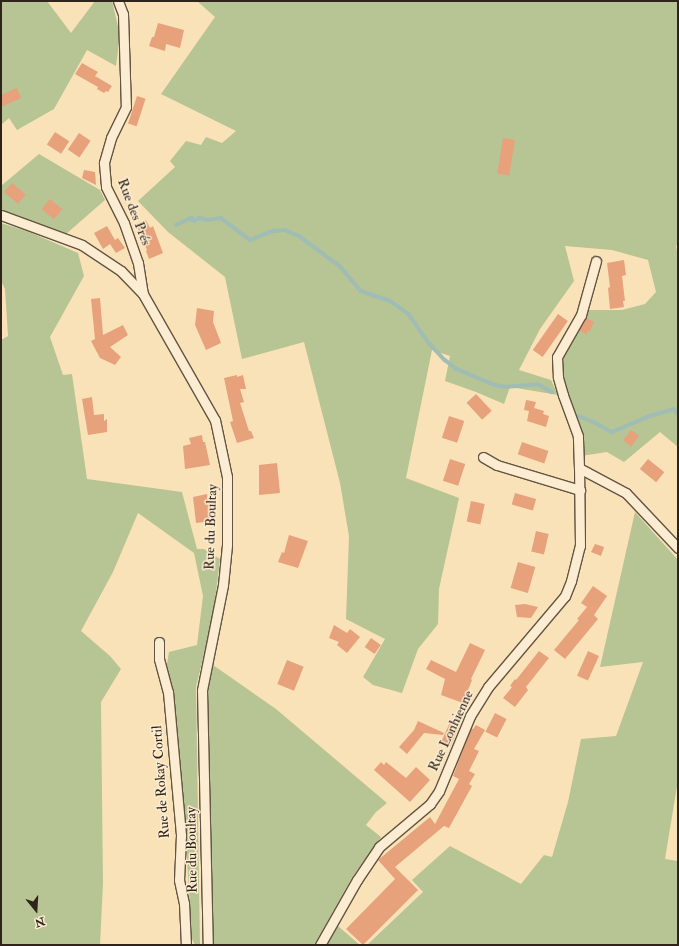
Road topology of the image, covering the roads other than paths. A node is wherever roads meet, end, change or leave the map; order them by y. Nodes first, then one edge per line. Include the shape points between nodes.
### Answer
1 (118, 1) edge
2 (1, 215) edge
3 (596, 261) dead end
4 (143, 294) junction
5 (483, 456) dead end
6 (579, 468) junction
7 (580, 490) junction
8 (678, 548) edge
9 (159, 642) dead end
10 (186, 945) edge
11 (208, 945) edge
12 (320, 945) edge

1 - 4 street, Rue des Prés via 123,14 126,107 111,138 104,163 106,187 127,230 138,263
2 - 4 street, Rue du Boultay via 82,244 122,271
3 - 6 street, Rue Lonhienne via 581,315 557,357 558,377 578,436
4 - 11 street, Rue du Boultay via 214,420 227,476 227,545 223,585 202,690
5 - 7 street via 497,465
6 - 7 street, Rue Lonhienne
6 - 8 street via 626,493
7 - 12 street, Rue Lonhienne via 580,546 565,596 488,686 470,716 439,791 430,804 379,848 357,880
9 - 10 street, Rue de Rokay Cortil via 159,659 168,692 181,835 179,880 184,903

